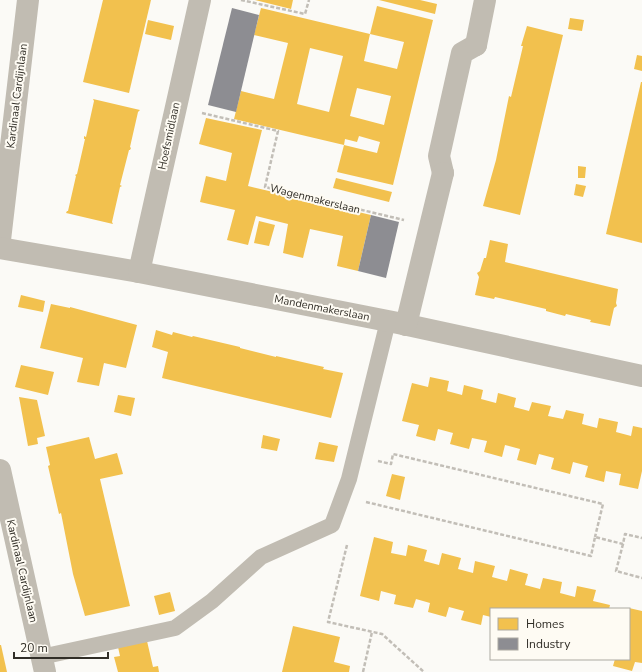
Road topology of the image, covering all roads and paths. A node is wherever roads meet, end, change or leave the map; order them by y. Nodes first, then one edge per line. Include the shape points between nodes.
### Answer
1 (28, 0) edge
2 (200, 0) edge
3 (241, 0) edge
4 (308, 0) edge
5 (485, 0) edge
6 (176, 107) junction
7 (430, 226) junction
8 (0, 240) edge
9 (0, 248) edge
10 (139, 272) junction
11 (397, 323) junction
12 (642, 376) edge
13 (373, 461) dead end
14 (0, 470) edge
15 (365, 502) dead end
16 (595, 537) junction
17 (348, 538) dead end
18 (642, 538) edge
19 (623, 544) junction
20 (642, 578) edge
21 (372, 632) junction
22 (43, 664) edge
23 (363, 672) edge
24 (424, 672) edge

1 - 8 street, Kardinaal Cardijnlaan
2 - 6 street, Hoefsmidlaan
3 - 4 path via 305,14
5 - 7 street via 476,45 462,53 439,156 443,173
6 - 7 path, Wagenmakerslaan via 278,131 265,187
6 - 10 street, Hoefsmidlaan
7 - 11 street
9 - 10 street, Mandenmakerslaan
10 - 11 street, Mandenmakerslaan
11 - 12 street, Mandenmakerslaan
11 - 22 lane via 349,479 332,525 261,557 212,601 175,628
13 - 16 path via 391,464 393,454 603,504
14 - 22 street, Kardinaal Cardijnlaan
15 - 16 path via 591,556
16 - 19 path
17 - 21 path via 328,622
18 - 19 path via 625,534
19 - 20 path via 616,571
21 - 23 path
21 - 24 path via 382,634

